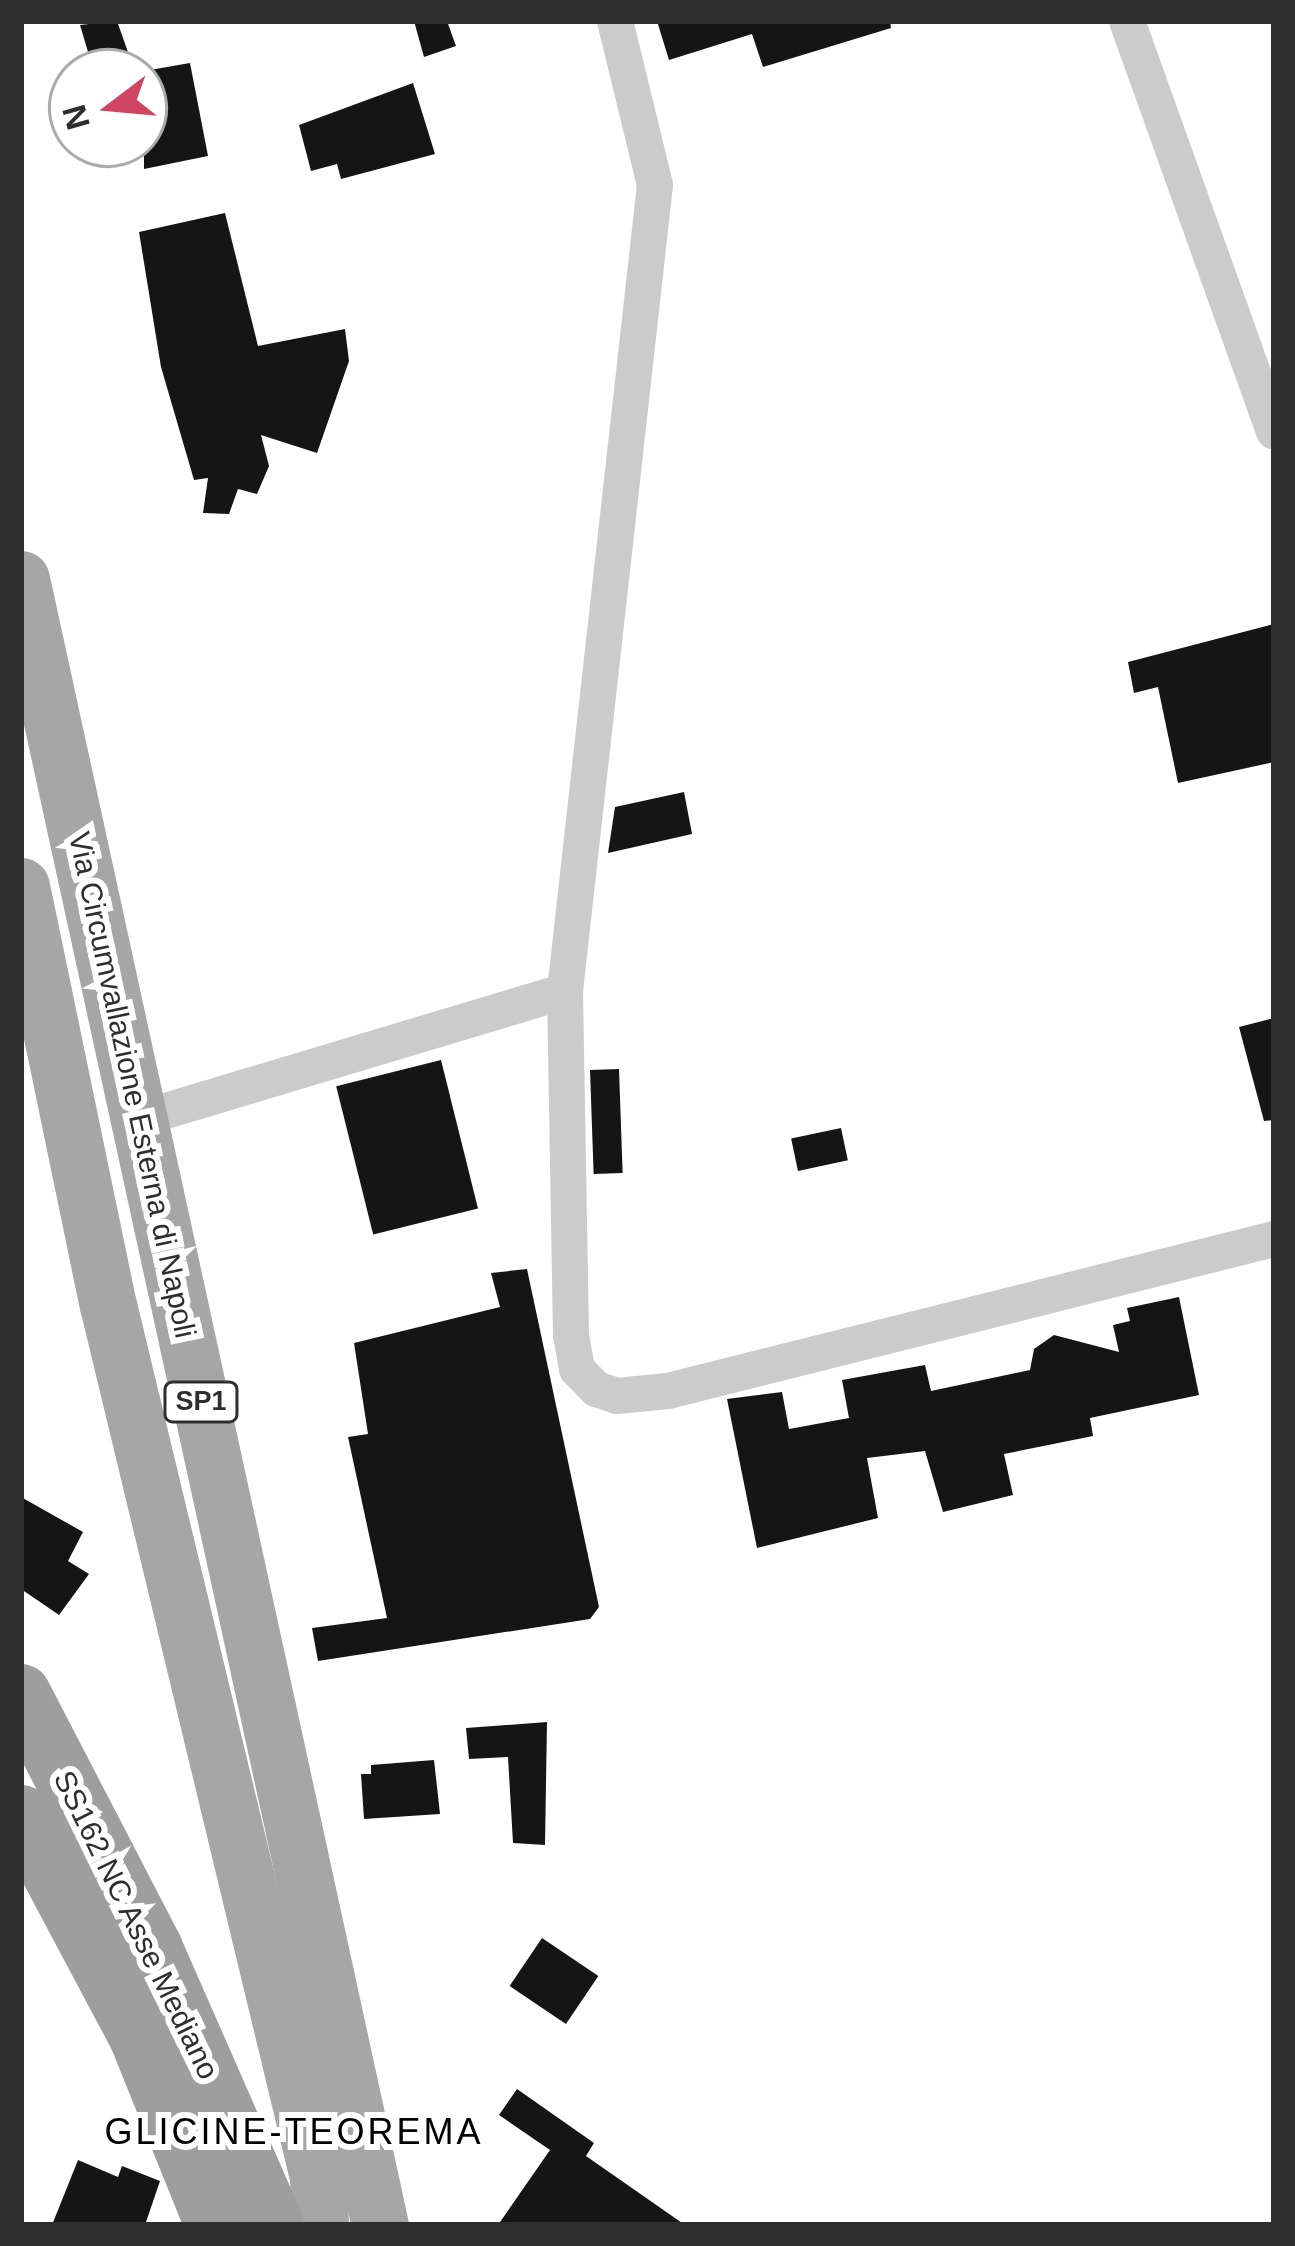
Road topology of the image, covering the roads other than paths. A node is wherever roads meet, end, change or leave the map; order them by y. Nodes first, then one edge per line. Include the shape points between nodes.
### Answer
1 (615, 21) edge
2 (1127, 21) edge
3 (1274, 431) edge
4 (21, 579) edge
5 (21, 886) edge
6 (565, 991) junction
7 (139, 1119) junction
8 (1274, 1240) edge
9 (21, 1694) edge
10 (21, 1815) edge
11 (215, 2225) edge
12 (274, 2225) edge
13 (320, 2225) edge
14 (380, 2225) edge

1 - 6 street via 655,185
2 - 3 street
4 - 7 main road, Via Circumvallazione Esterna di Napoli / SP1
5 - 13 main road, SP1 via 108,1305 318,2177
6 - 7 street
6 - 8 street via 571,1335 577,1369 596,1389 617,1396 668,1391
7 - 14 main road, Via Circumvallazione Esterna di Napoli / SP1
9 - 12 highway, SS162 NC Asse Mediano via 152,1949
10 - 11 highway, SS162 NC Asse Mediano via 139,2037

